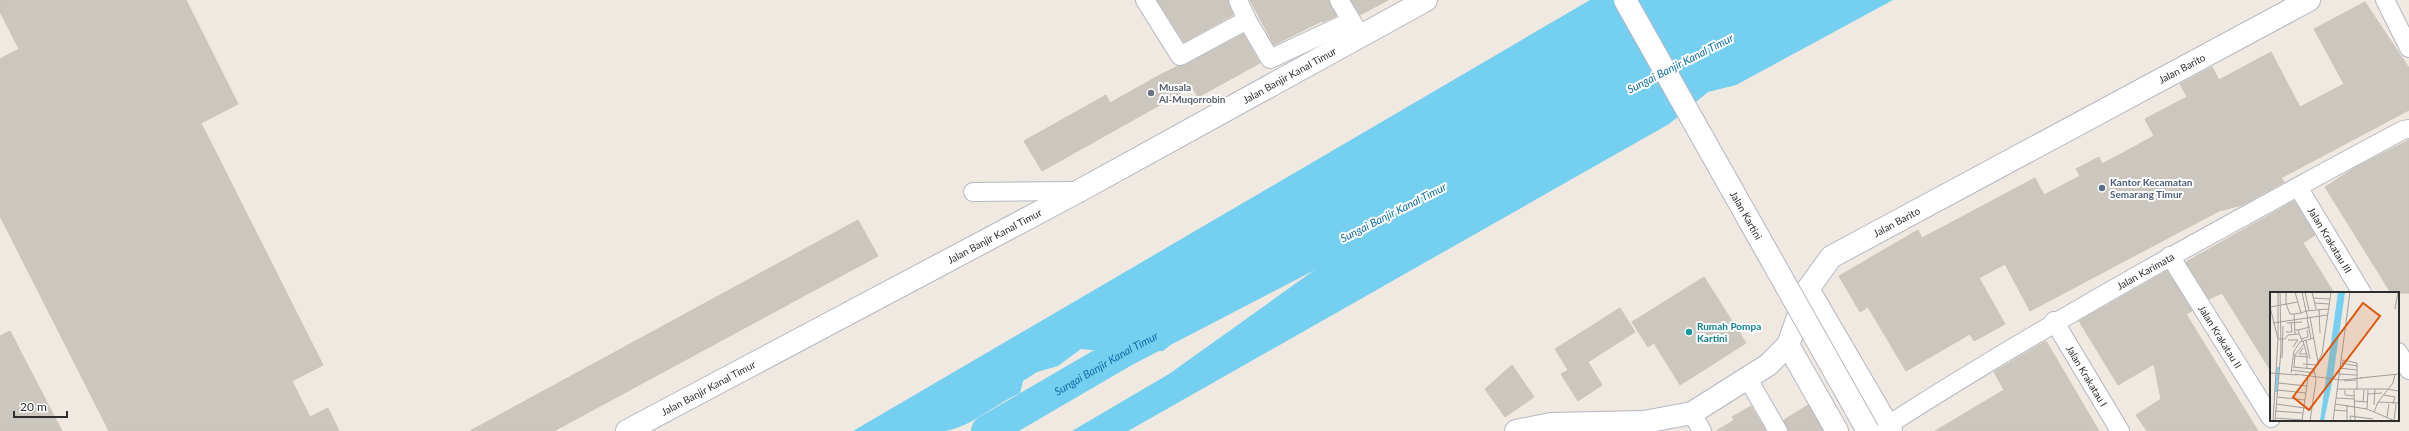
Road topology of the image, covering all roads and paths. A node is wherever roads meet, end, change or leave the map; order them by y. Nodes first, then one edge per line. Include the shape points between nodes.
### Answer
1 (1145, 0) edge
2 (1238, 0) edge
3 (1339, 0) edge
4 (1426, 0) edge
5 (1625, 0) edge
6 (2309, 0) edge
7 (2385, 0) edge
8 (1247, 20) junction
9 (1356, 28) junction
10 (2409, 48) edge
11 (2409, 129) edge
12 (2298, 186) junction
13 (1079, 191) junction
14 (973, 192) dead end
15 (2170, 256) junction
16 (1808, 289) junction
17 (2361, 292) edge
18 (2054, 321) junction
19 (1788, 345) junction
20 (2399, 354) edge
21 (2409, 370) edge
22 (1748, 379) junction
23 (2270, 416) edge
24 (2273, 421) edge
25 (1697, 422) edge
26 (1596, 427) edge
27 (1882, 429) edge
28 (627, 431) edge
29 (1519, 431) edge
30 (1778, 431) edge
31 (1838, 431) edge
32 (2120, 431) edge
33 (2279, 431) edge

1 - 8 street via 1180,56
2 - 8 street
3 - 9 street
4 - 9 street, Jalan Banjir Kanal Timur
5 - 27 street, Jalan Kartini, bridge via 1777,274
6 - 16 street, Jalan Barito via 1831,257
7 - 10 street
8 - 9 street via 1270,59
9 - 13 street, Jalan Banjir Kanal Timur
11 - 12 street, Jalan Karimata
12 - 15 street, Jalan Karimata
12 - 17 street, Jalan Krakatau III
13 - 14 street
13 - 28 street, Jalan Banjir Kanal Timur
15 - 18 street, Jalan Karimata
15 - 23 street, Jalan Krakatau II
16 - 19 street, Jalan Barito
16 - 27 street
18 - 27 street, Jalan Karimata
18 - 32 street, Jalan Krakatau I
19 - 22 street, Jalan Barito via 1768,365
19 - 31 street
20 - 21 street
22 - 25 street, Jalan Barito
22 - 30 street
24 - 33 street, Jalan Krakatau II
25 - 26 street, Jalan Barito via 1644,422
26 - 29 street, Jalan Barito via 1551,424

